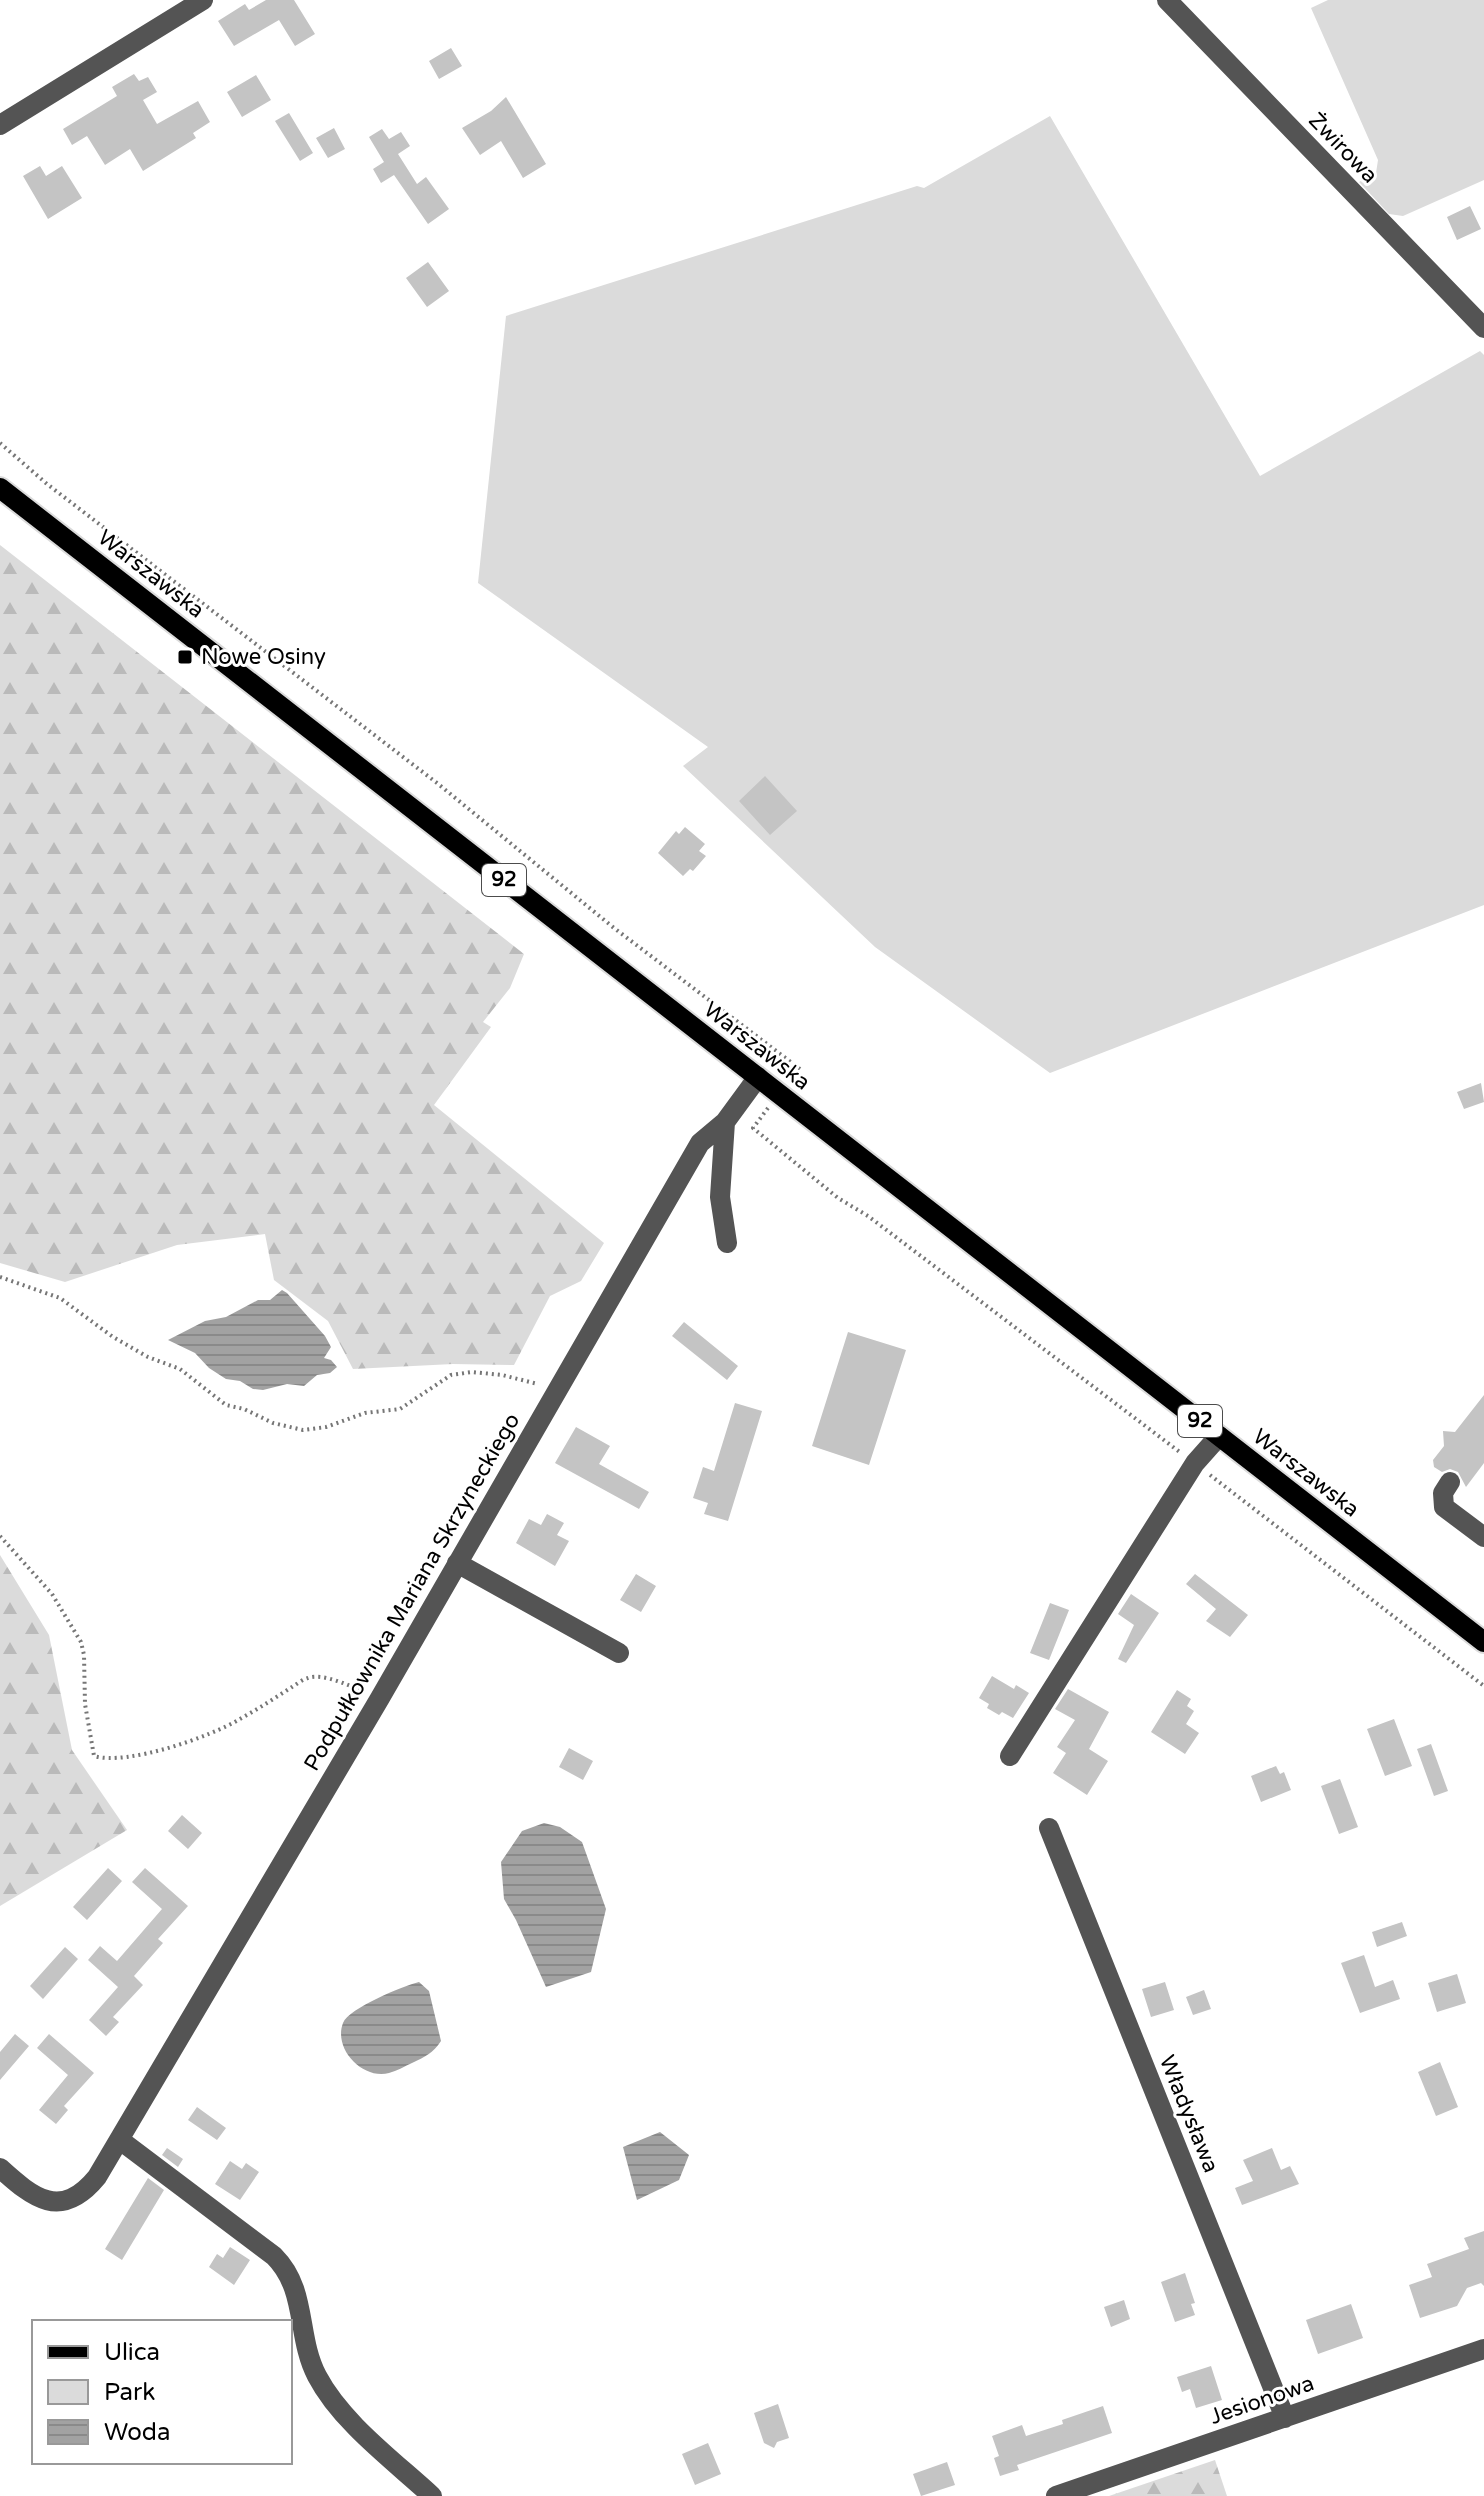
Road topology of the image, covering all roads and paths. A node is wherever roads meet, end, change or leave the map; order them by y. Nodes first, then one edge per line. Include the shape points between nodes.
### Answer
1 (203, 0) edge
2 (1167, 0) edge
3 (0, 125) edge
4 (1484, 328) edge
5 (0, 443) edge
6 (0, 488) edge
7 (758, 1077) junction
8 (790, 1081) dead end
9 (768, 1108) dead end
10 (725, 1122) junction
11 (727, 1243) dead end
12 (0, 1277) edge
13 (556, 1390) junction
14 (1219, 1436) junction
15 (1195, 1463) junction
16 (1450, 1482) dead end
17 (0, 1536) edge
18 (1484, 1537) edge
19 (457, 1563) junction
20 (1484, 1642) edge
21 (619, 1653) dead end
22 (1484, 1686) edge
23 (380, 1698) junction
24 (1010, 1756) dead end
25 (1049, 1828) dead end
26 (120, 2140) junction
27 (0, 2168) edge
28 (1484, 2349) edge
29 (1285, 2418) junction
30 (432, 2496) edge
31 (1056, 2496) edge

1 - 3 street
2 - 4 street, Żwirowa
5 - 8 path via 800,1069
6 - 7 main road, Warszawska / 92
7 - 10 street, Podpułkownika Mariana Skrzyneckiego
7 - 14 main road, Warszawska / 92
9 - 15 path via 753,1128 838,1198
10 - 11 street via 720,1197
10 - 13 street, Podpułkownika Mariana Skrzyneckiego via 700,1143
12 - 13 path via 60,1298 113,1337 180,1369 226,1405 303,1430 400,1409 451,1375 502,1375
13 - 19 street, Podpułkownika Mariana Skrzyneckiego
14 - 15 street
14 - 20 main road, Warszawska / 92
15 - 22 path
15 - 24 street
16 - 18 street via 1443,1493 1444,1507
17 - 23 path via 52,1594 81,1642 94,1756 131,1757 205,1735 309,1677
19 - 21 street
19 - 23 street, Podpułkownika Mariana Skrzyneckiego
23 - 26 street, Podpułkownika Mariana Skrzyneckiego
25 - 29 street, Władysława
26 - 27 street, Podpułkownika Mariana Skrzyneckiego via 87,2190 64,2202 37,2198
26 - 30 street via 288,2270 324,2388
28 - 29 street, Jesionowa
29 - 31 street, Jesionowa

